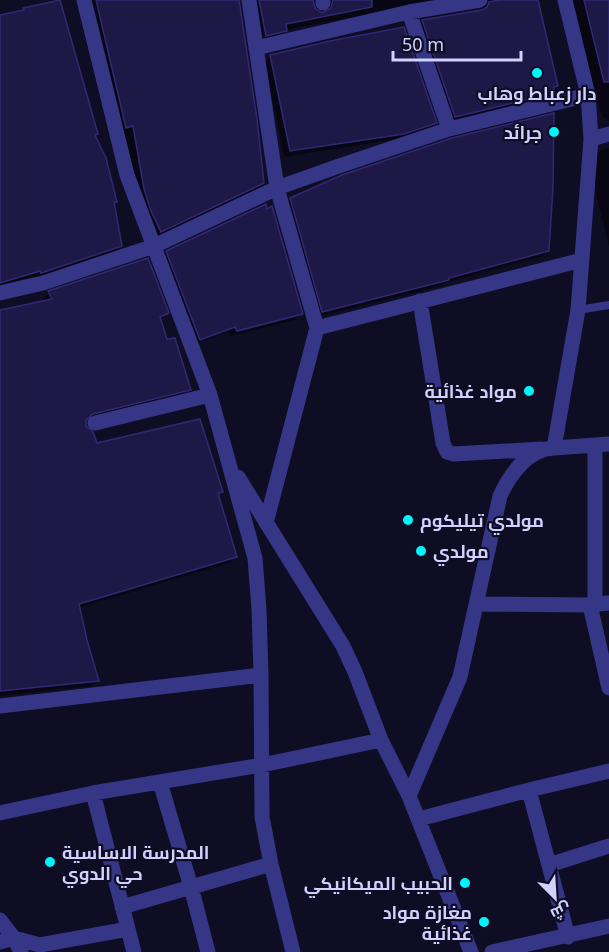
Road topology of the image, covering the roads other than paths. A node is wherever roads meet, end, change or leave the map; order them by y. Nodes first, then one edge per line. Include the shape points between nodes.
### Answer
1 (84, 0) edge
2 (249, 0) edge
3 (480, 0) edge
4 (566, 0) edge
5 (409, 12) junction
6 (256, 48) junction
7 (588, 95) junction
8 (449, 129) junction
9 (609, 134) edge
10 (591, 139) junction
11 (278, 188) junction
12 (154, 246) junction
13 (582, 260) junction
14 (0, 293) edge
15 (420, 301) junction
16 (609, 305) edge
17 (578, 310) junction
18 (317, 328) junction
19 (210, 394) junction
20 (95, 423) dead end
21 (602, 445) edge
22 (551, 448) junction
23 (230, 464) junction
24 (266, 523) junction
25 (603, 527) edge
26 (476, 604) junction
27 (598, 604) edge
28 (605, 657) edge
29 (261, 675) junction
30 (609, 688) edge
31 (0, 706) edge
32 (381, 740) junction
33 (262, 765) junction
34 (609, 771) edge
35 (160, 782) junction
36 (529, 790) junction
37 (93, 793) junction
38 (409, 796) junction
39 (0, 813) edge
40 (419, 819) junction
41 (609, 846) edge
42 (271, 864) junction
43 (549, 865) junction
44 (191, 887) junction
45 (122, 906) junction
46 (0, 920) edge
47 (609, 926) edge
48 (128, 929) junction
49 (568, 937) junction
50 (12, 944) edge
51 (134, 952) edge
52 (208, 952) edge
53 (293, 952) edge
54 (471, 952) edge
55 (492, 952) edge

1 - 12 street via 127,176
2 - 6 street
3 - 5 street
4 - 7 street
5 - 6 street
5 - 8 street
6 - 11 street
7 - 8 street
7 - 10 street
8 - 11 street
9 - 10 street
10 - 13 street
11 - 12 street
11 - 18 street
12 - 14 street
12 - 19 street
13 - 15 street
13 - 17 street
15 - 18 street
15 - 22 street via 447,452
16 - 17 lane
17 - 22 street
18 - 24 street
19 - 20 street
19 - 23 street
21 - 22 street
21 - 25 street
22 - 26 street via 526,459 509,477 500,496
23 - 24 street
23 - 29 street via 255,558
24 - 32 street via 343,646
25 - 27 street
26 - 27 street
26 - 38 street via 460,677
27 - 28 street
28 - 30 street
29 - 31 street
29 - 33 street
32 - 33 street
32 - 38 street
33 - 35 street
33 - 42 street via 262,817
34 - 36 street
35 - 37 street
35 - 44 street
36 - 40 street
36 - 43 street
37 - 39 street
37 - 45 street
38 - 40 street
40 - 54 street
41 - 43 street
42 - 44 street
42 - 53 street
43 - 49 street
44 - 45 street
44 - 52 street
45 - 48 street
46 - 50 street
47 - 49 street
48 - 50 street via 40,945
48 - 51 street
49 - 55 street

